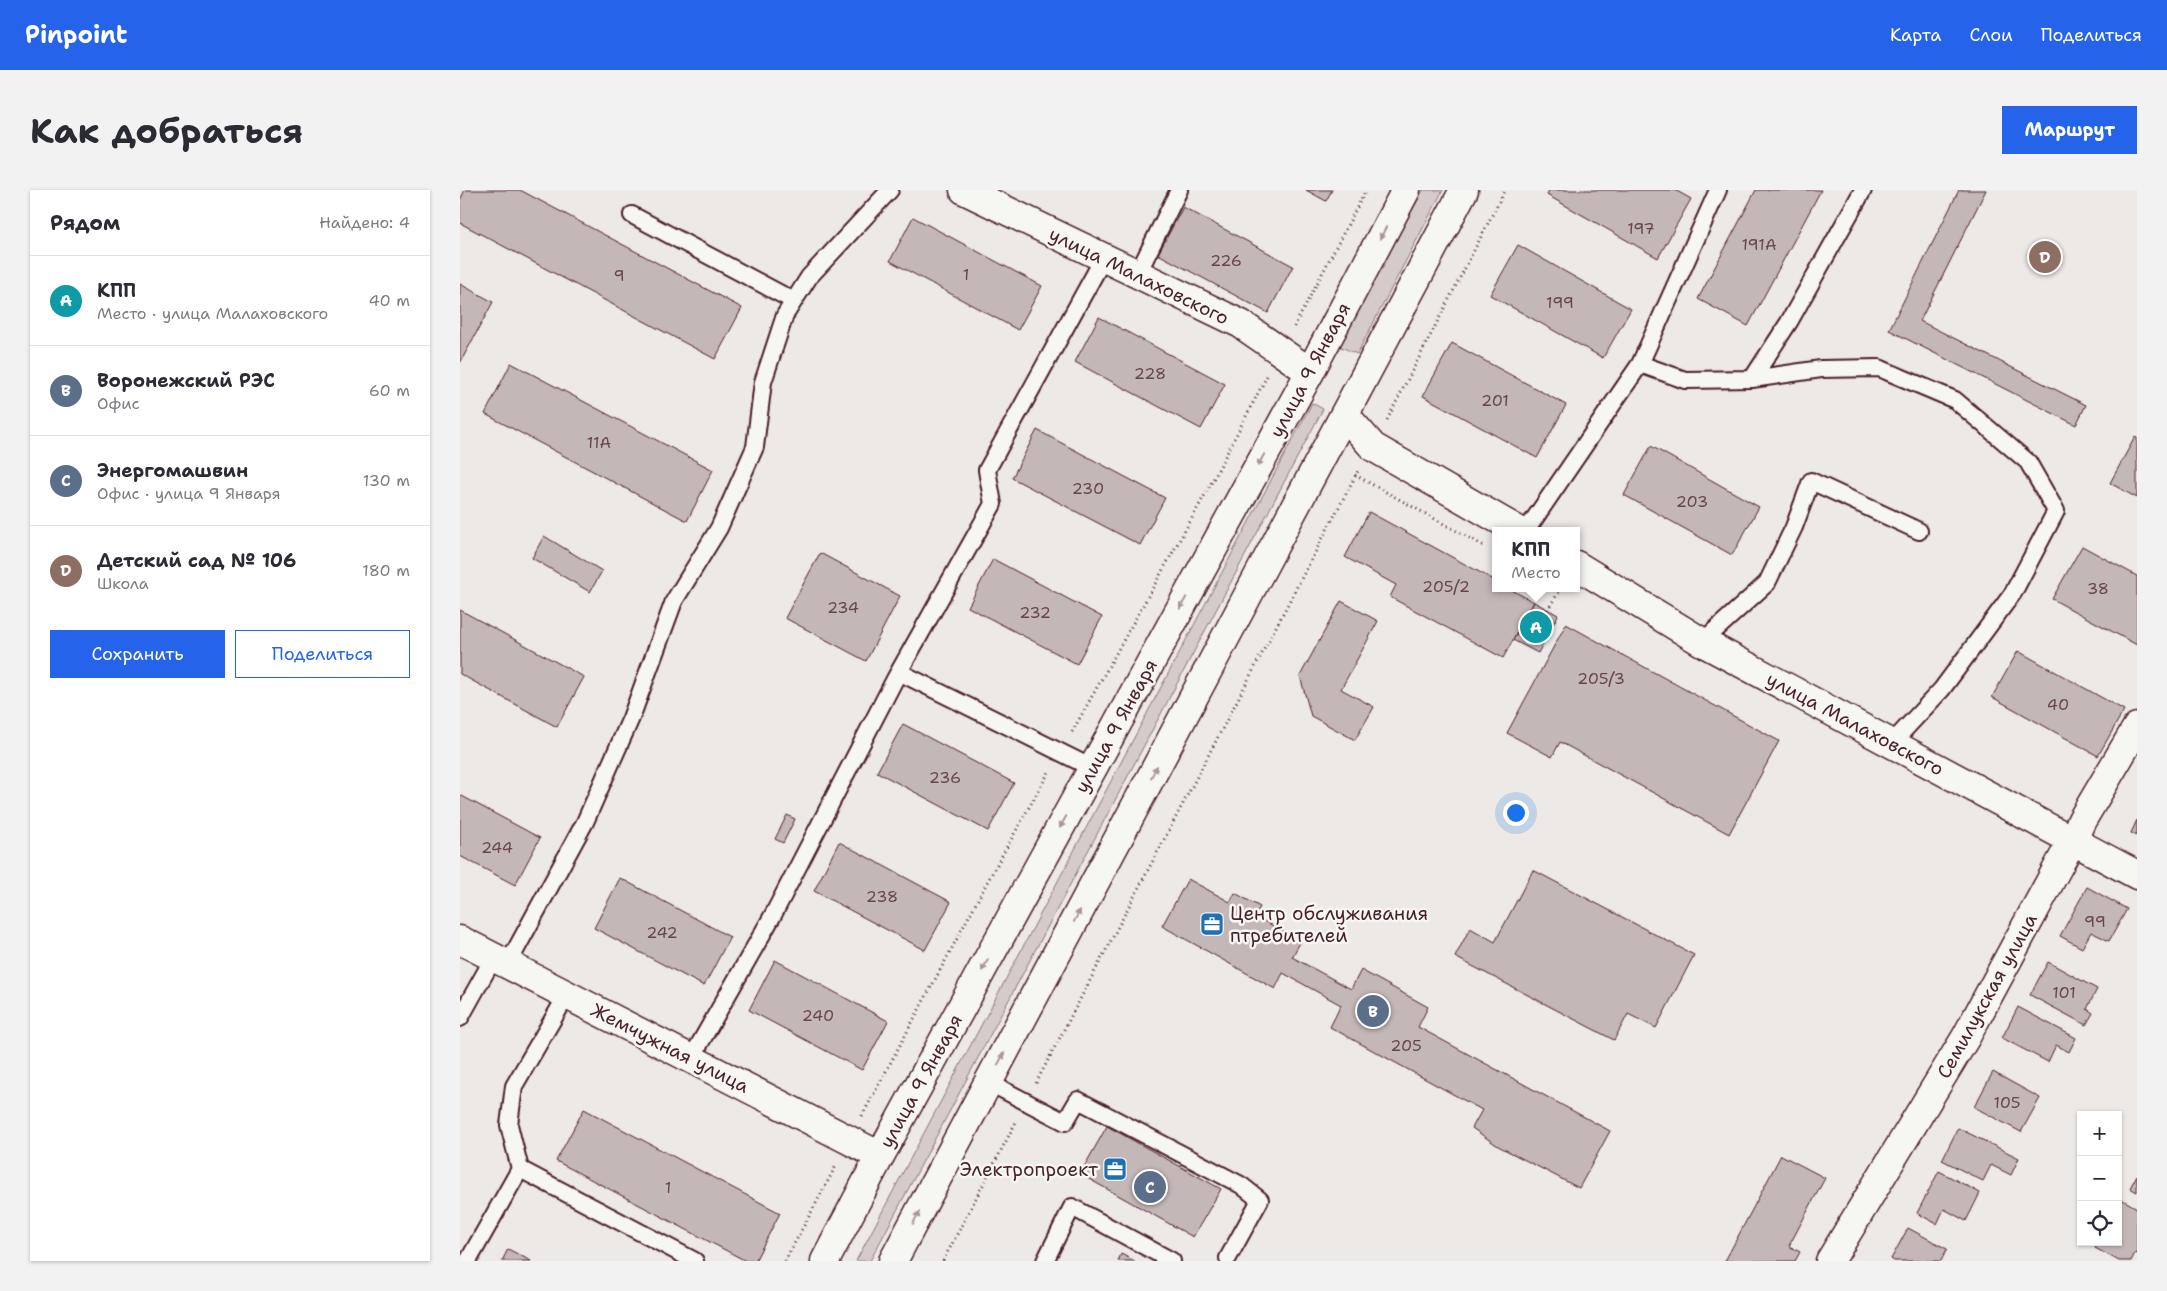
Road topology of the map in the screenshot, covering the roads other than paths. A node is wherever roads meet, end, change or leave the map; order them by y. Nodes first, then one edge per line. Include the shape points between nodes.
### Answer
1 (890, 190) edge
2 (964, 190) edge
3 (1179, 190) edge
4 (1406, 190) edge
5 (1464, 190) edge
6 (1718, 190) edge
7 (1863, 190) edge
8 (632, 214) dead end
9 (1104, 259) junction
10 (1137, 275) junction
11 (794, 301) junction
12 (1640, 364) junction
13 (1310, 372) junction
14 (1752, 379) junction
15 (1345, 415) junction
16 (1512, 527) edge
17 (1529, 527) edge
18 (1919, 531) dead end
19 (1580, 567) edge
20 (1702, 642) junction
21 (899, 672) junction
22 (2137, 727) edge
23 (1892, 743) junction
24 (1092, 768) junction
25 (2072, 841) junction
26 (2137, 876) edge
27 (460, 940) edge
28 (501, 961) junction
29 (567, 995) junction
30 (460, 1018) edge
31 (691, 1059) junction
32 (988, 1082) junction
33 (880, 1156) junction
34 (520, 1169) junction
35 (1228, 1258) dead end
36 (468, 1261) edge
37 (695, 1261) edge
38 (825, 1261) edge
39 (893, 1261) edge
40 (1044, 1261) edge
41 (1172, 1261) edge
42 (1830, 1261) edge

1 - 11 lane via 809,277
2 - 9 main road, улица Малаховского
3 - 10 lane
4 -> 13 main road, улица 9 Января
5 - 15 main road
6 - 12 lane
7 - 14 lane via 1789,322
8 - 11 lane
9 - 10 main road, улица Малаховского
9 - 21 lane via 986,470 993,504
10 - 13 main road, улица Малаховского via 1240,324
11 - 28 lane via 785,315 763,382 755,447 719,528 674,601 631,718 585,822
12 - 14 lane via 1685,380
12 - 17 lane
13 -> 24 main road, улица 9 Января
14 - 23 lane via 1821,369 1879,368 1955,400 2028,462 2056,511 2013,593 1942,689
15 - 16 main road via 1373,447
32 -> 15 main road
18 - 20 lane via 1812,481 1767,583
19 - 20 main road, улица Малаховского
20 - 23 main road, улица Малаховского
21 - 24 lane
21 - 31 lane via 795,874
22 - 25 main road, Семилукская улица
23 - 25 main road, улица Малаховского
24 -> 33 main road, улица 9 Января
25 - 26 main road, улица Малаховского
25 - 42 main road, Семилукская улица via 1966,1036
27 - 28 main road, Жемчужная улица
28 - 29 main road, Жемчужная улица
28 - 30 lane
29 - 31 main road, Жемчужная улица
29 - 34 lane via 514,1086 510,1125
31 - 33 main road, Жемчужная улица
32 - 35 lane via 1065,1122 1078,1100 1241,1185 1260,1200
39 -> 32 main road
33 - 38 main road, улица 9 Января
34 - 36 lane
34 - 37 lane
40 - 41 lane via 1072,1207

